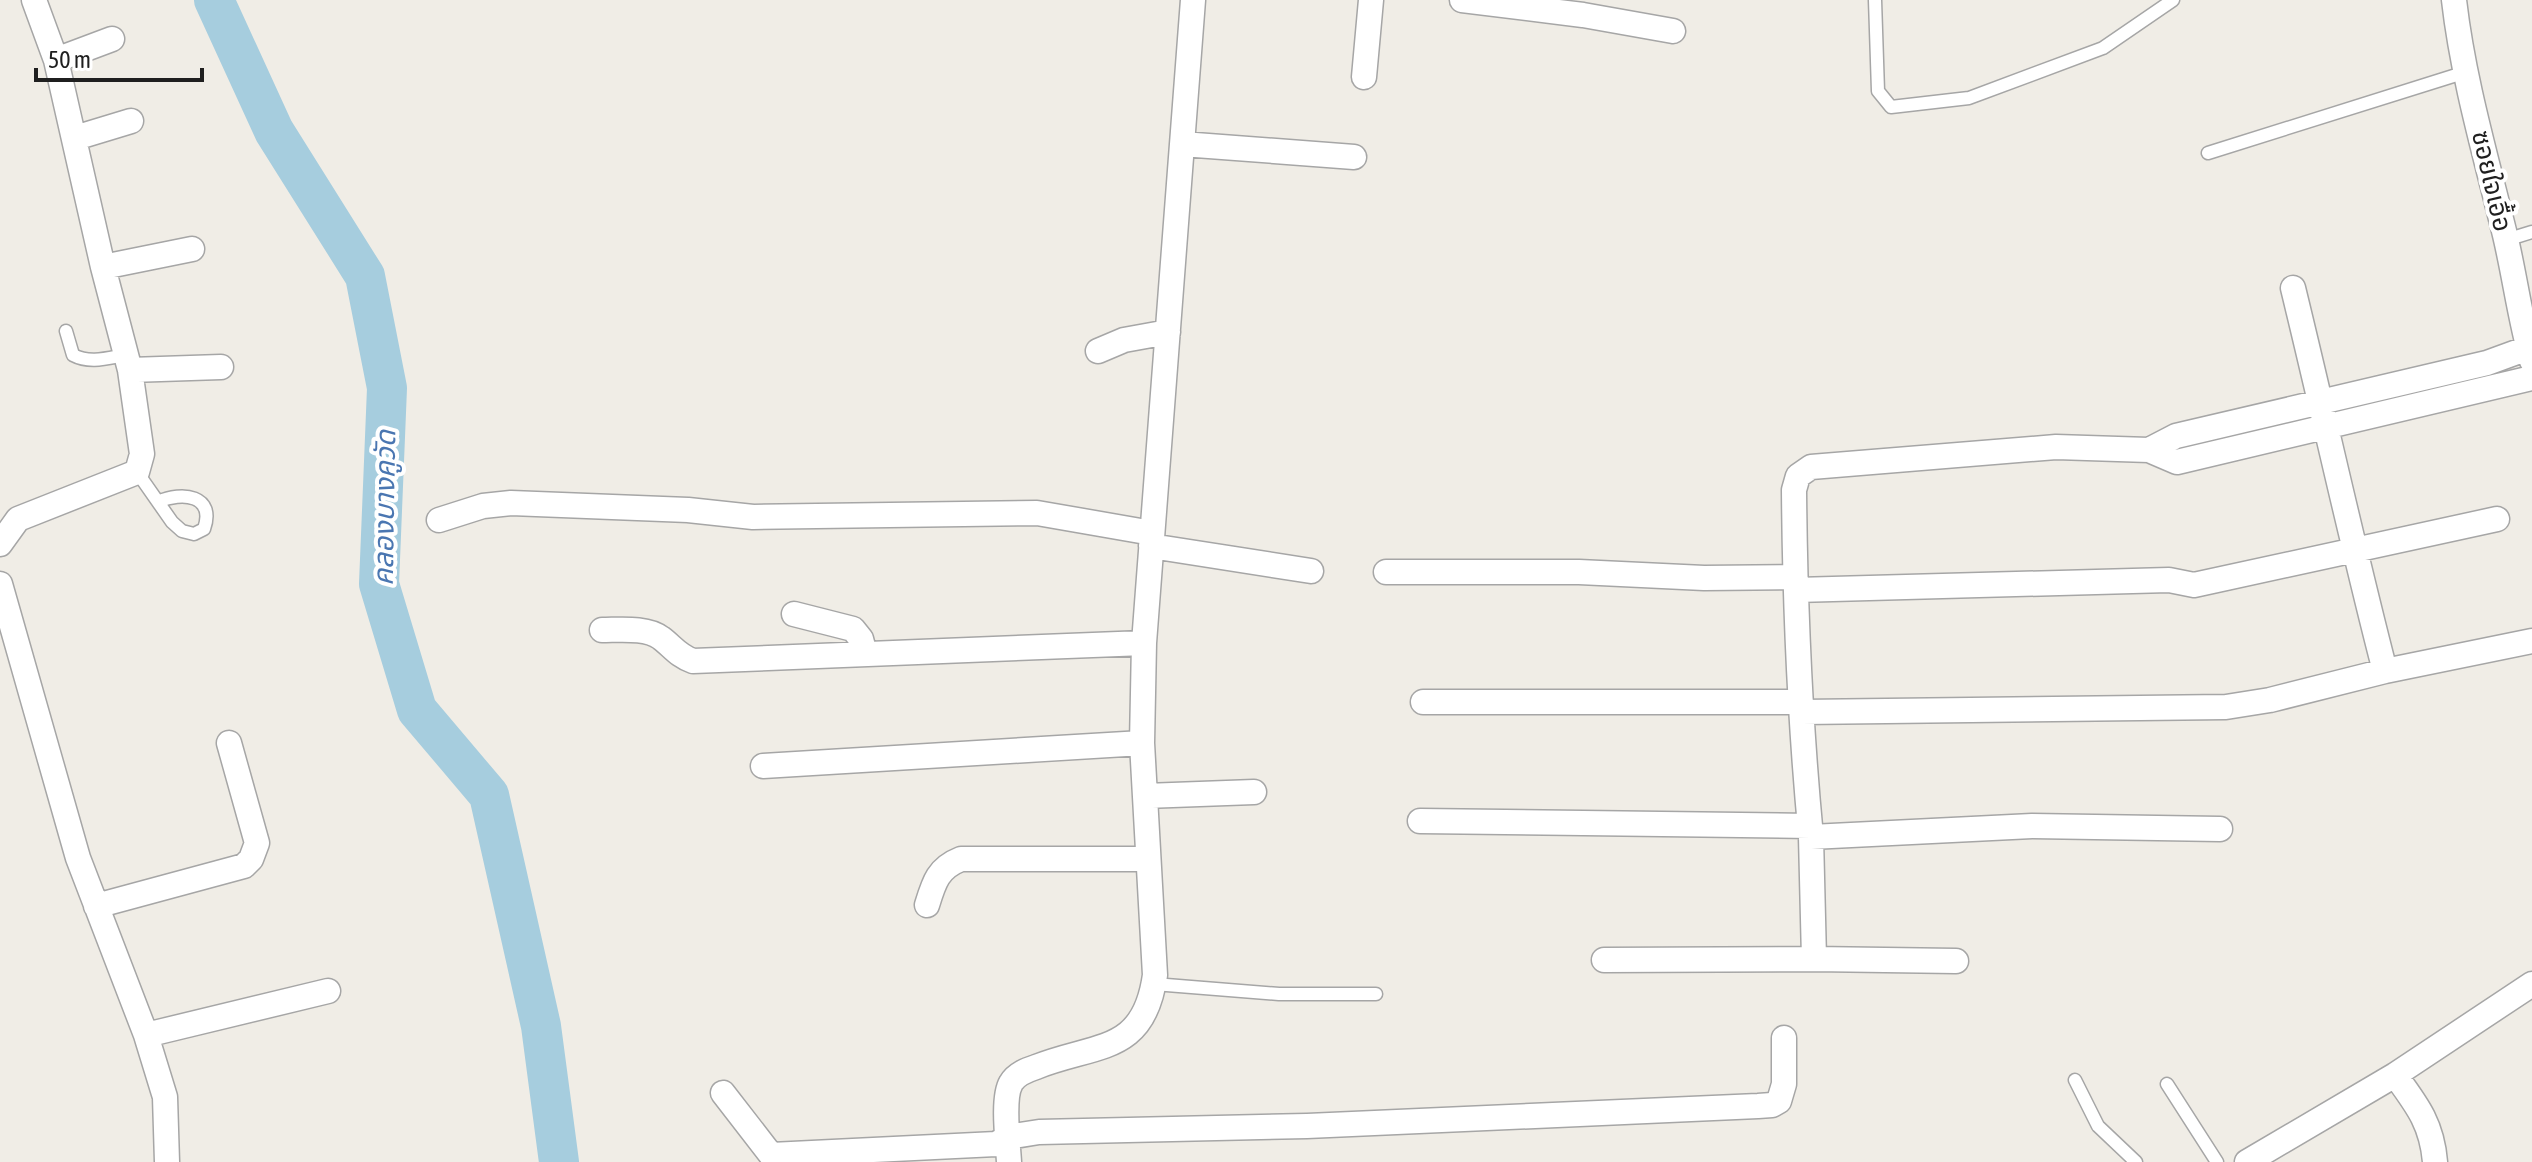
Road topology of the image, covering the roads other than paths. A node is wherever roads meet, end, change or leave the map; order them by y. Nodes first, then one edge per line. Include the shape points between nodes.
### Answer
1 (34, 0) edge
2 (1193, 0) edge
3 (1371, 0) edge
4 (1462, 0) edge
5 (1875, 0) edge
6 (2173, 0) edge
7 (2454, 0) edge
8 (1673, 31) dead end
9 (112, 39) dead end
10 (56, 60) junction
11 (2466, 72) junction
12 (1364, 77) dead end
13 (131, 121) dead end
14 (75, 138) junction
15 (1182, 144) junction
16 (2208, 153) dead end
17 (1354, 157) dead end
18 (2532, 232) edge
19 (2506, 240) junction
20 (192, 249) dead end
21 (103, 267) junction
22 (2293, 288) dead end
23 (66, 331) dead end
24 (1168, 332) junction
25 (1098, 351) dead end
26 (2530, 355) edge
27 (128, 363) junction
28 (221, 367) dead end
29 (2532, 378) edge
30 (2324, 414) junction
31 (137, 472) junction
32 (158, 502) dead end
33 (2497, 519) dead end
34 (439, 520) dead end
35 (1152, 540) junction
36 (0, 544) edge
37 (2354, 550) junction
38 (1311, 571) dead end
39 (1386, 572) dead end
40 (1795, 583) junction
41 (0, 584) edge
42 (794, 614) dead end
43 (602, 630) dead end
44 (2532, 641) edge
45 (1144, 643) junction
46 (865, 654) junction
47 (2385, 671) junction
48 (1423, 702) dead end
49 (1801, 707) junction
50 (229, 743) dead end
51 (1142, 743) junction
52 (763, 766) dead end
53 (1254, 792) dead end
54 (1145, 796) junction
55 (1420, 821) dead end
56 (2220, 829) dead end
57 (1810, 831) junction
58 (1148, 859) junction
59 (927, 905) dead end
60 (96, 906) junction
61 (1814, 959) junction
62 (1604, 960) dead end
63 (1956, 961) dead end
64 (1154, 984) junction
65 (2532, 984) edge
66 (328, 991) dead end
67 (1376, 994) dead end
68 (146, 1035) junction
69 (1784, 1038) dead end
70 (2395, 1075) junction
71 (2075, 1080) dead end
72 (2167, 1084) dead end
73 (723, 1093) dead end
74 (1008, 1137) junction
75 (2132, 1161) edge
76 (167, 1162) edge
77 (1009, 1162) edge
78 (2217, 1162) edge
79 (2247, 1162) edge
80 (2435, 1162) edge

1 - 10 street
2 - 15 street
3 - 12 street
4 - 8 street
5 - 6 lane via 1878,91 1891,107 1969,98 2103,48
7 - 11 street, ซอยใจเอื้อ
9 - 10 street
10 - 14 street
11 - 16 lane
11 - 19 street, ซอยใจเอื้อ
13 - 14 street
14 - 21 street
15 - 17 street
15 - 24 street
18 - 19 lane
19 - 26 street, ซอยใจเอื้อ
20 - 21 street
21 - 27 street
22 - 30 street
23 - 27 lane via 73,355 80,359
24 - 25 street
24 - 35 street
26 - 30 street via 2487,363
27 - 28 street
27 - 31 street via 142,454
29 - 30 street
30 - 37 street
30 - 40 street via 2176,436 2149,450 2056,447 1811,467 1798,476 1794,490
31 - 32 lane
31 - 36 street via 18,519
33 - 37 street
34 - 35 street via 511,503 753,517 1037,513
35 - 38 street
35 - 45 street
37 - 40 street via 2194,585 2169,580
37 - 47 street
39 - 40 street via 1579,572
40 - 49 street
41 - 60 street
42 - 46 street via 853,629
43 - 46 street via 649,632 693,661
44 - 47 street
45 - 46 street
45 - 51 street
47 - 49 street via 2226,707
48 - 49 street
49 - 57 street
50 - 60 street via 257,843 251,859 213,876
51 - 52 street
51 - 54 street
53 - 54 street
54 - 58 street
55 - 57 street
56 - 57 street
57 - 61 street
58 - 59 street via 961,859 945,865
58 - 64 street
60 - 68 street
61 - 62 street
61 - 63 street
64 - 67 lane via 1279,994
64 - 74 street via 1142,1021 1126,1035 1012,1080 1007,1092
65 - 70 street
66 - 68 street
68 - 76 street via 165,1097
69 - 74 street via 1784,1084 1779,1101 1772,1105
70 - 79 street
70 - 80 street via 2423,1113
71 - 75 lane via 2098,1126
72 - 78 lane
73 - 74 street via 771,1155 996,1144
74 - 77 street

